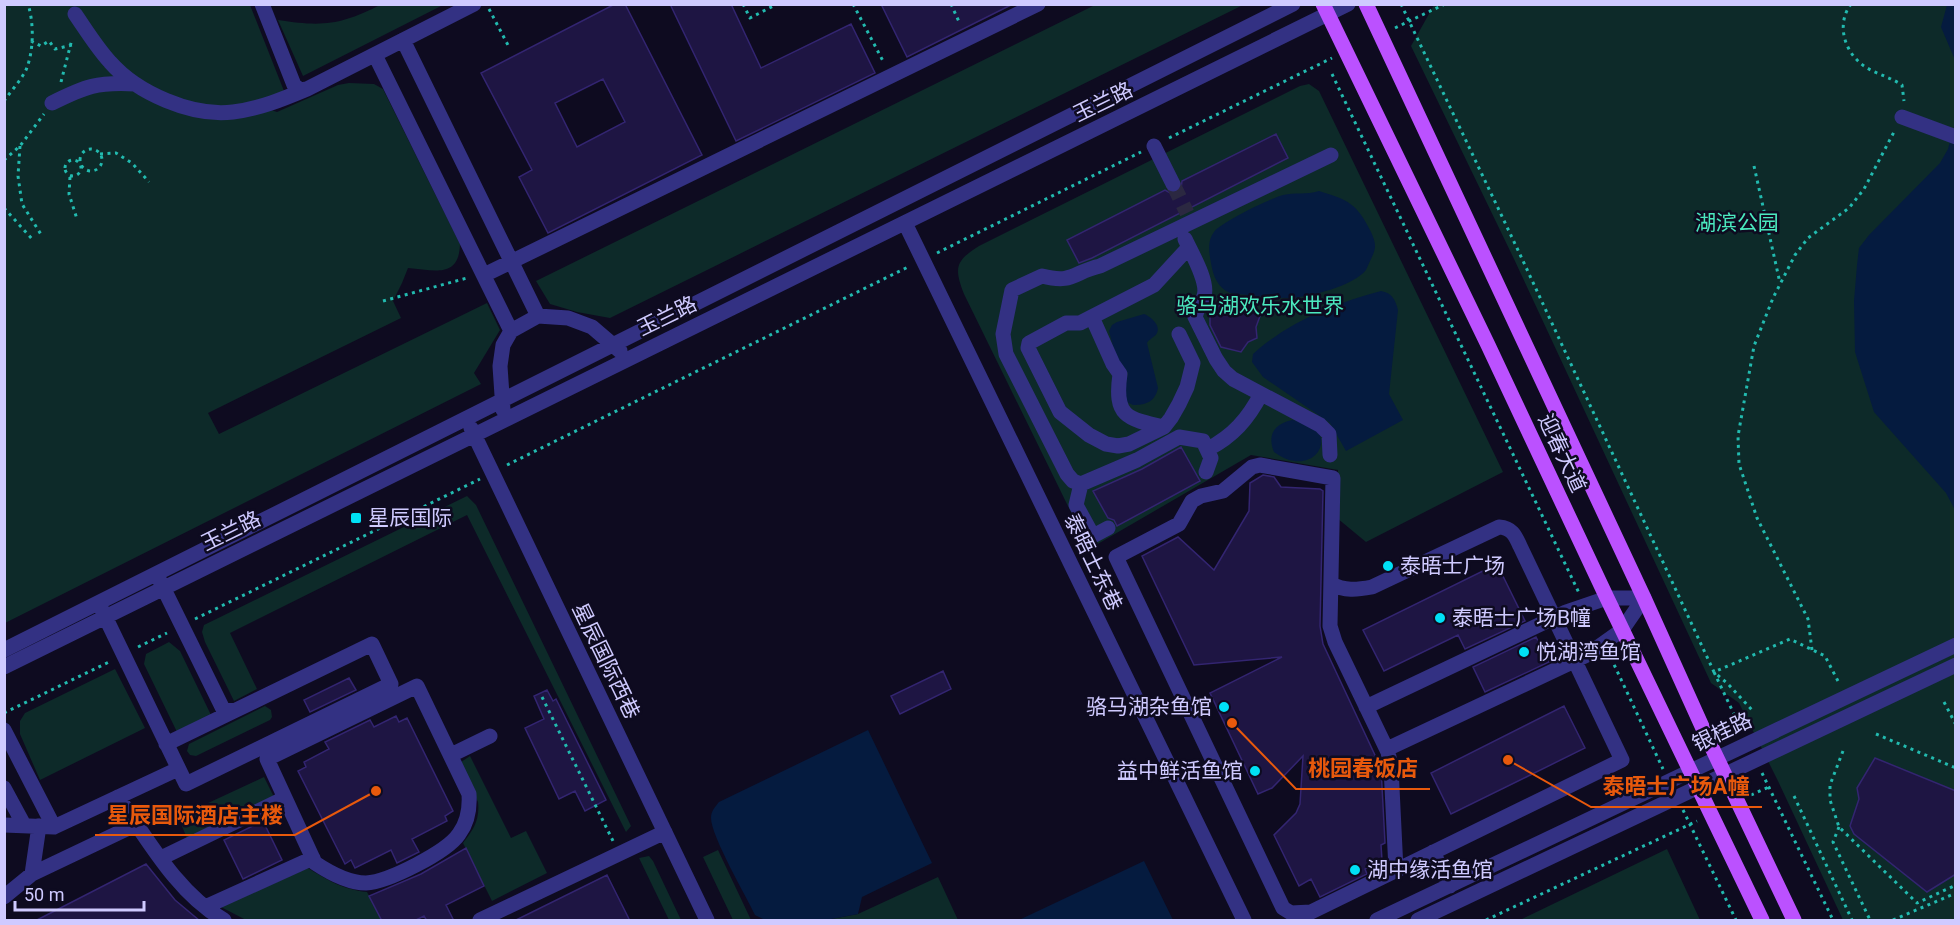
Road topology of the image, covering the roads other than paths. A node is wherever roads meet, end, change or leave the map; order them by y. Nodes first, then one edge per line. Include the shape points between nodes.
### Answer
1 (262, 4) edge
2 (474, 4) edge
3 (1038, 4) edge
4 (1293, 4) edge
5 (1348, 4) edge
6 (1366, 4) edge
7 (1325, 10) edge
8 (75, 14) dead end
9 (403, 40) junction
10 (375, 55) junction
11 (135, 84) junction
12 (307, 89) junction
13 (52, 103) dead end
14 (1902, 117) road end
15 (1956, 137) edge
16 (1154, 146) road end
17 (1331, 155) dead end
18 (1173, 184) tunnel mouth
19 (1186, 221) junction
20 (905, 223) junction
21 (1189, 247) junction
22 (511, 262) junction
23 (484, 275) junction
24 (538, 316) junction
25 (1092, 317) junction
26 (512, 331) junction
27 (1179, 334) dead end
28 (614, 346) junction
29 (629, 358) junction
30 (1262, 394) junction
31 (503, 401) junction
32 (466, 419) junction
33 (504, 420) junction
34 (1164, 427) junction
35 (474, 435) junction
36 (1208, 449) junction
37 (1330, 455) dead end
38 (1206, 472) dead end
39 (1081, 484) junction
40 (1108, 528) dead end
41 (160, 581) junction
42 (1331, 584) junction
43 (1607, 598) junction
44 (1644, 598) junction
45 (102, 610) junction
46 (1554, 617) junction
47 (1622, 630) junction
48 (1956, 645) edge
49 (4, 650) edge
50 (1575, 660) junction
51 (1956, 665) edge
52 (4, 667) edge
53 (1366, 707) junction
54 (234, 711) junction
55 (4, 730) edge
56 (490, 736) dead end
57 (166, 744) junction
58 (1387, 749) junction
59 (451, 755) junction
60 (1716, 758) junction
61 (178, 769) junction
62 (1691, 770) junction
63 (1724, 775) junction
64 (1699, 787) junction
65 (4, 788) edge
66 (118, 797) junction
67 (285, 798) junction
68 (137, 824) junction
69 (4, 825) edge
70 (39, 826) junction
71 (665, 832) junction
72 (1433, 852) junction
73 (161, 858) junction
74 (313, 858) junction
75 (1396, 870) junction
76 (32, 874) junction
77 (1450, 886) junction
78 (4, 897) edge
79 (205, 907) junction
80 (224, 921) edge
81 (480, 921) edge
82 (707, 921) edge
83 (1244, 921) edge
84 (1377, 921) edge
85 (1418, 921) edge
86 (1762, 921) edge
87 (1794, 921) edge

1 - 12 street via 294,85 300,90
2 - 9 street
3 - 22 street
4 - 28 street, 玉兰路
5 - 7 street, 玉兰路
6 - 44 main road, 迎春大道
7 - 20 street, 玉兰路
7 - 43 main road, 迎春大道
8 - 11 street via 110,63
9 - 10 street
9 - 22 street
10 - 12 street
10 - 23 street
11 - 12 street via 166,101 196,110 231,113 261,107
11 - 13 street via 105,83 81,88
14 - 15 street
16 - 18 street
17 - 19 street via 1202,218
19 - 21 street
19 - 39 street via 1077,276 1057,280 1042,276 1012,290 1003,334 1006,354 1067,474
20 - 29 street, 玉兰路
20 - 83 street, 泰晤士东巷
21 - 25 street via 1154,285
21 - 30 street via 1204,281 1204,298 1195,317 1202,333 1224,371
22 - 23 street
22 - 24 street
23 - 26 street
24 - 26 street
24 - 28 street via 568,318 592,327
25 - 34 street via 1120,374 1119,403 1125,413 1135,421
25 - 34 street via 1080,323 1066,323 1029,343 1030,355 1060,412 1089,435 1118,446
26 - 31 street via 503,345 500,366
27 - 34 street via 1193,363 1183,395
28 - 29 street
28 - 31 street, 玉兰路
29 - 33 street, 玉兰路
30 - 36 street via 1244,423
30 - 37 street via 1325,430 1329,434
31 - 32 street, 玉兰路
31 - 33 street
32 - 35 street, 星辰国际西巷
32 - 41 street, 玉兰路
33 - 35 street, 玉兰路
35 - 41 street, 玉兰路
35 - 71 street, 星辰国际西巷
36 - 38 street via 1212,458
36 - 39 street via 1203,441 1179,437
39 - 40 street via 1076,505 1093,536
41 - 45 street, 玉兰路
41 - 54 street via 223,709
42 - 46 street via 1342,589 1372,587 1499,527 1507,528 1514,534
42 - 53 street via 1330,626
42 - 75 street via 1333,478 1260,465 1223,491 1192,501 1179,524 1116,557 1283,908 1291,913 1311,912
43 - 44 street
43 - 46 street
43 - 47 main road, 迎春大道
44 - 47 street
44 - 60 main road, 迎春大道
45 - 49 street, 玉兰路
45 - 52 street, 玉兰路
45 - 57 street
46 - 50 street
46 - 53 street
47 - 50 street
47 - 62 main road, 迎春大道
48 - 60 street, 银桂路
50 - 58 street
50 - 72 street via 1622,760
51 - 63 street, 银桂路
53 - 58 street
54 - 57 street
54 - 61 street via 372,644 391,684 186,784
55 - 70 street
56 - 59 street
57 - 61 street
58 - 75 street
59 - 67 street via 417,686 267,759
59 - 74 street via 469,794 470,812 459,834 438,853 385,879 367,883 327,871
60 - 62 street, 银桂路
60 - 63 main road, 迎春大道
61 - 66 street
62 - 64 main road, 迎春大道
62 - 77 street, 银桂路
63 - 64 street, 银桂路
63 - 87 main road, 迎春大道
64 - 85 street, 银桂路
64 - 86 main road, 迎春大道
65 - 70 street
66 - 68 street
66 - 70 street
67 - 73 street
67 - 74 street
68 - 73 street
68 - 76 street
69 - 70 street
70 - 76 street
71 - 81 street
71 - 82 street, 星辰国际西巷
72 - 75 street
72 - 77 street
73 - 79 street
74 - 79 street
76 - 78 street
77 - 84 street, 银桂路
79 - 80 street

